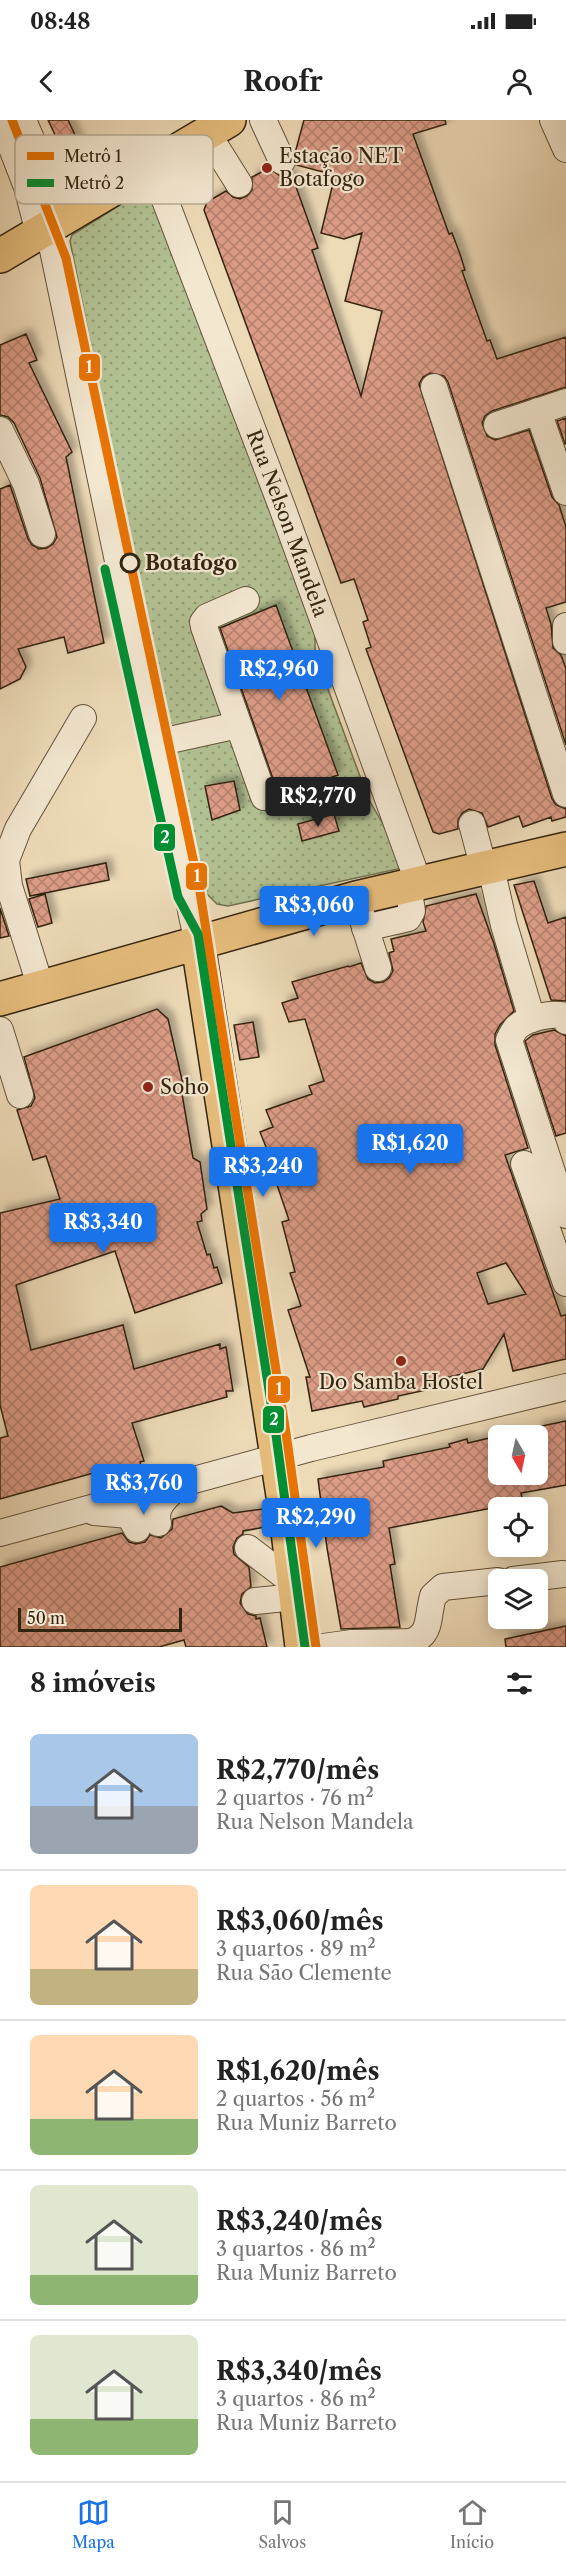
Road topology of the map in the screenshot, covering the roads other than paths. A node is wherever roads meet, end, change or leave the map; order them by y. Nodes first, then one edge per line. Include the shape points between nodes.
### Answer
1 (1, 120) edge
2 (23, 120) edge
3 (263, 120) edge
4 (553, 120) edge
5 (218, 126) edge
6 (29, 135) edge
7 (203, 135) edge
8 (566, 149) edge
9 (15, 156) edge
10 (282, 161) dead end
11 (239, 184) dead end
12 (34, 204) edge
13 (46, 204) edge
14 (88, 204) edge
15 (166, 204) edge
16 (44, 230) junction
17 (0, 256) edge
18 (434, 387) dead end
19 (566, 402) edge
20 (538, 411) junction
21 (497, 425) dead end
22 (0, 430) edge
23 (566, 492) edge
24 (42, 534) dead end
25 (246, 600) dead end
26 (566, 626) edge
27 (566, 641) edge
28 (83, 718) dead end
29 (238, 725) junction
30 (156, 743) junction
31 (566, 794) edge
32 (264, 797) dead end
33 (472, 824) dead end
34 (566, 849) edge
35 (488, 868) junction
36 (414, 885) junction
37 (361, 913) junction
38 (198, 944) junction
39 (378, 968) dead end
40 (40, 988) junction
41 (0, 999) edge
42 (532, 1019) junction
43 (566, 1021) edge
44 (0, 1030) edge
45 (20, 1095) dead end
46 (524, 1164) dead end
47 (566, 1215) edge
48 (566, 1283) edge
49 (566, 1387) edge
50 (277, 1459) junction
51 (182, 1482) junction
52 (79, 1511) junction
53 (0, 1533) edge
54 (248, 1548) dead end
55 (563, 1574) dead end
56 (548, 1576) edge
57 (488, 1582) edge
58 (296, 1591) junction
59 (255, 1601) dead end
60 (407, 1644) edge
61 (302, 1647) edge
62 (323, 1647) edge

1 - 9 street
2 - 6 street
3 - 10 street
4 - 8 street
5 - 7 main road
5 - 11 street
12 - 16 street
13 - 16 street
14 - 16 main road
15 - 36 street, Rua Nelson Mandela via 286,518
16 - 17 main road
16 - 30 street
18 - 31 street
19 - 20 street
20 - 21 street
20 - 23 street
22 - 24 street via 26,484
25 - 29 street via 203,622
26 - 27 street
28 - 40 street via 18,829 6,860 9,886
29 - 30 street
29 - 32 street
30 - 38 street
33 - 35 street
34 - 35 main road
35 - 36 main road
35 - 42 street
36 - 37 main road
37 - 38 main road
37 - 39 street
38 - 40 main road
38 - 50 main road
40 - 41 main road
42 - 43 street via 557,1014 565,1016
42 - 47 street via 516,1027 509,1040
44 - 45 street
46 - 48 street
49 - 50 street
50 - 51 street
50 - 58 main road
51 - 52 street
51 - 52 street via 160,1504 148,1526 129,1515
52 - 53 street
54 - 58 street
55 - 56 street
57 - 60 street via 443,1587 433,1596 423,1636
58 - 59 street
58 - 61 main road
60 - 62 street

